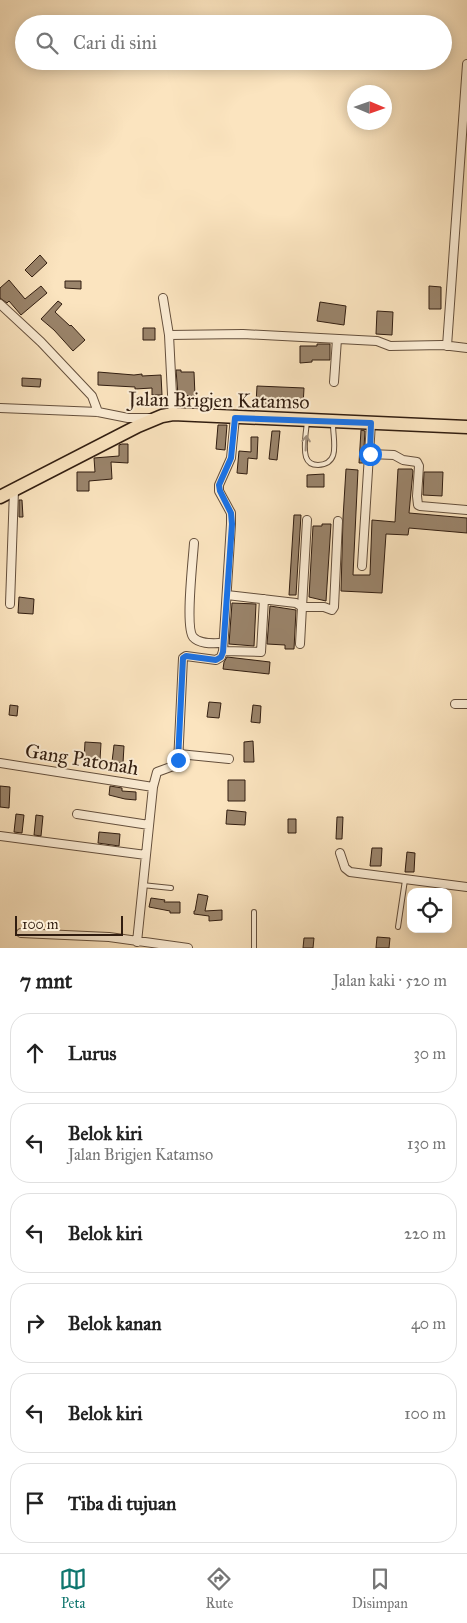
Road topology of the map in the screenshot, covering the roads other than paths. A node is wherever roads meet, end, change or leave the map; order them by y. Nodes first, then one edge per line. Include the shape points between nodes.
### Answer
1 (467, 64) edge
2 (163, 298) dead end
3 (0, 304) edge
4 (169, 335) junction
5 (337, 339) junction
6 (447, 346) junction
7 (467, 348) edge
8 (334, 382) dead end
9 (0, 408) edge
10 (98, 412) junction
11 (167, 415) junction
12 (235, 418) junction
13 (307, 420) junction
14 (333, 422) junction
15 (371, 423) junction
16 (467, 427) edge
17 (370, 454) junction
18 (14, 490) junction
19 (0, 497) edge
20 (467, 510) edge
21 (307, 520) dead end
22 (338, 521) dead end
23 (194, 543) dead end
24 (362, 566) dead end
25 (227, 595) junction
26 (264, 599) junction
27 (10, 604) dead end
28 (302, 608) junction
29 (300, 644) dead end
30 (223, 648) junction
31 (455, 704) dead end
32 (467, 704) edge
33 (179, 754) junction
34 (229, 759) dead end
35 (0, 763) edge
36 (153, 787) junction
37 (77, 814) dead end
38 (149, 825) junction
39 (0, 836) edge
40 (340, 853) dead end
41 (146, 855) junction
42 (405, 880) junction
43 (142, 885) junction
44 (467, 887) edge
45 (171, 888) dead end
46 (254, 912) dead end
47 (398, 927) dead end
48 (21, 933) dead end
49 (137, 942) junction
50 (160, 947) edge
51 (188, 948) edge
52 (254, 948) edge

1 - 6 street
2 - 4 street
3 - 10 street via 92,396
4 - 5 street via 244,334
4 - 11 street
5 - 6 street via 377,341 394,346
5 - 8 street
6 - 7 street
9 - 10 street, Jalan Brigjen Katamso
10 - 11 street, Jalan Brigjen Katamso via 128,418
11 - 12 main road, Jalan Brigjen Katamso
11 - 18 main road via 138,426
12 - 13 main road, Jalan Brigjen Katamso
12 - 25 street via 231,458 219,485 231,513
13 - 14 main road, Jalan Brigjen Katamso
14 -> 13 lane via 332,459 326,464 314,465 308,462 305,454
14 - 15 main road, Jalan Brigjen Katamso
15 - 16 main road, Jalan Brigjen Katamso
15 - 17 street
17 - 20 street via 394,455 416,462 419,466 418,505
17 - 24 street
18 - 19 main road
18 - 27 street
21 - 28 street
22 - 28 street via 332,610
23 - 30 street via 191,632 199,641
25 - 26 street
25 - 30 street
26 - 28 street via 296,603
26 - 30 street via 261,652
28 - 29 street
30 - 33 street via 221,657 216,660 183,658
31 - 32 street
33 - 34 street
33 - 36 street via 176,765 156,773
35 - 36 street, Gang Patonah
36 - 38 street, Gang Patonah
37 - 38 street
38 - 41 street, Gang Patonah
39 - 41 street
40 - 42 street via 345,868 350,872
41 - 43 street, Gang Patonah
42 - 44 street
42 - 47 lane
43 - 45 lane
43 - 49 street, Gang Patonah
46 - 52 lane
48 - 49 street via 97,936
49 - 50 street
50 - 51 street

